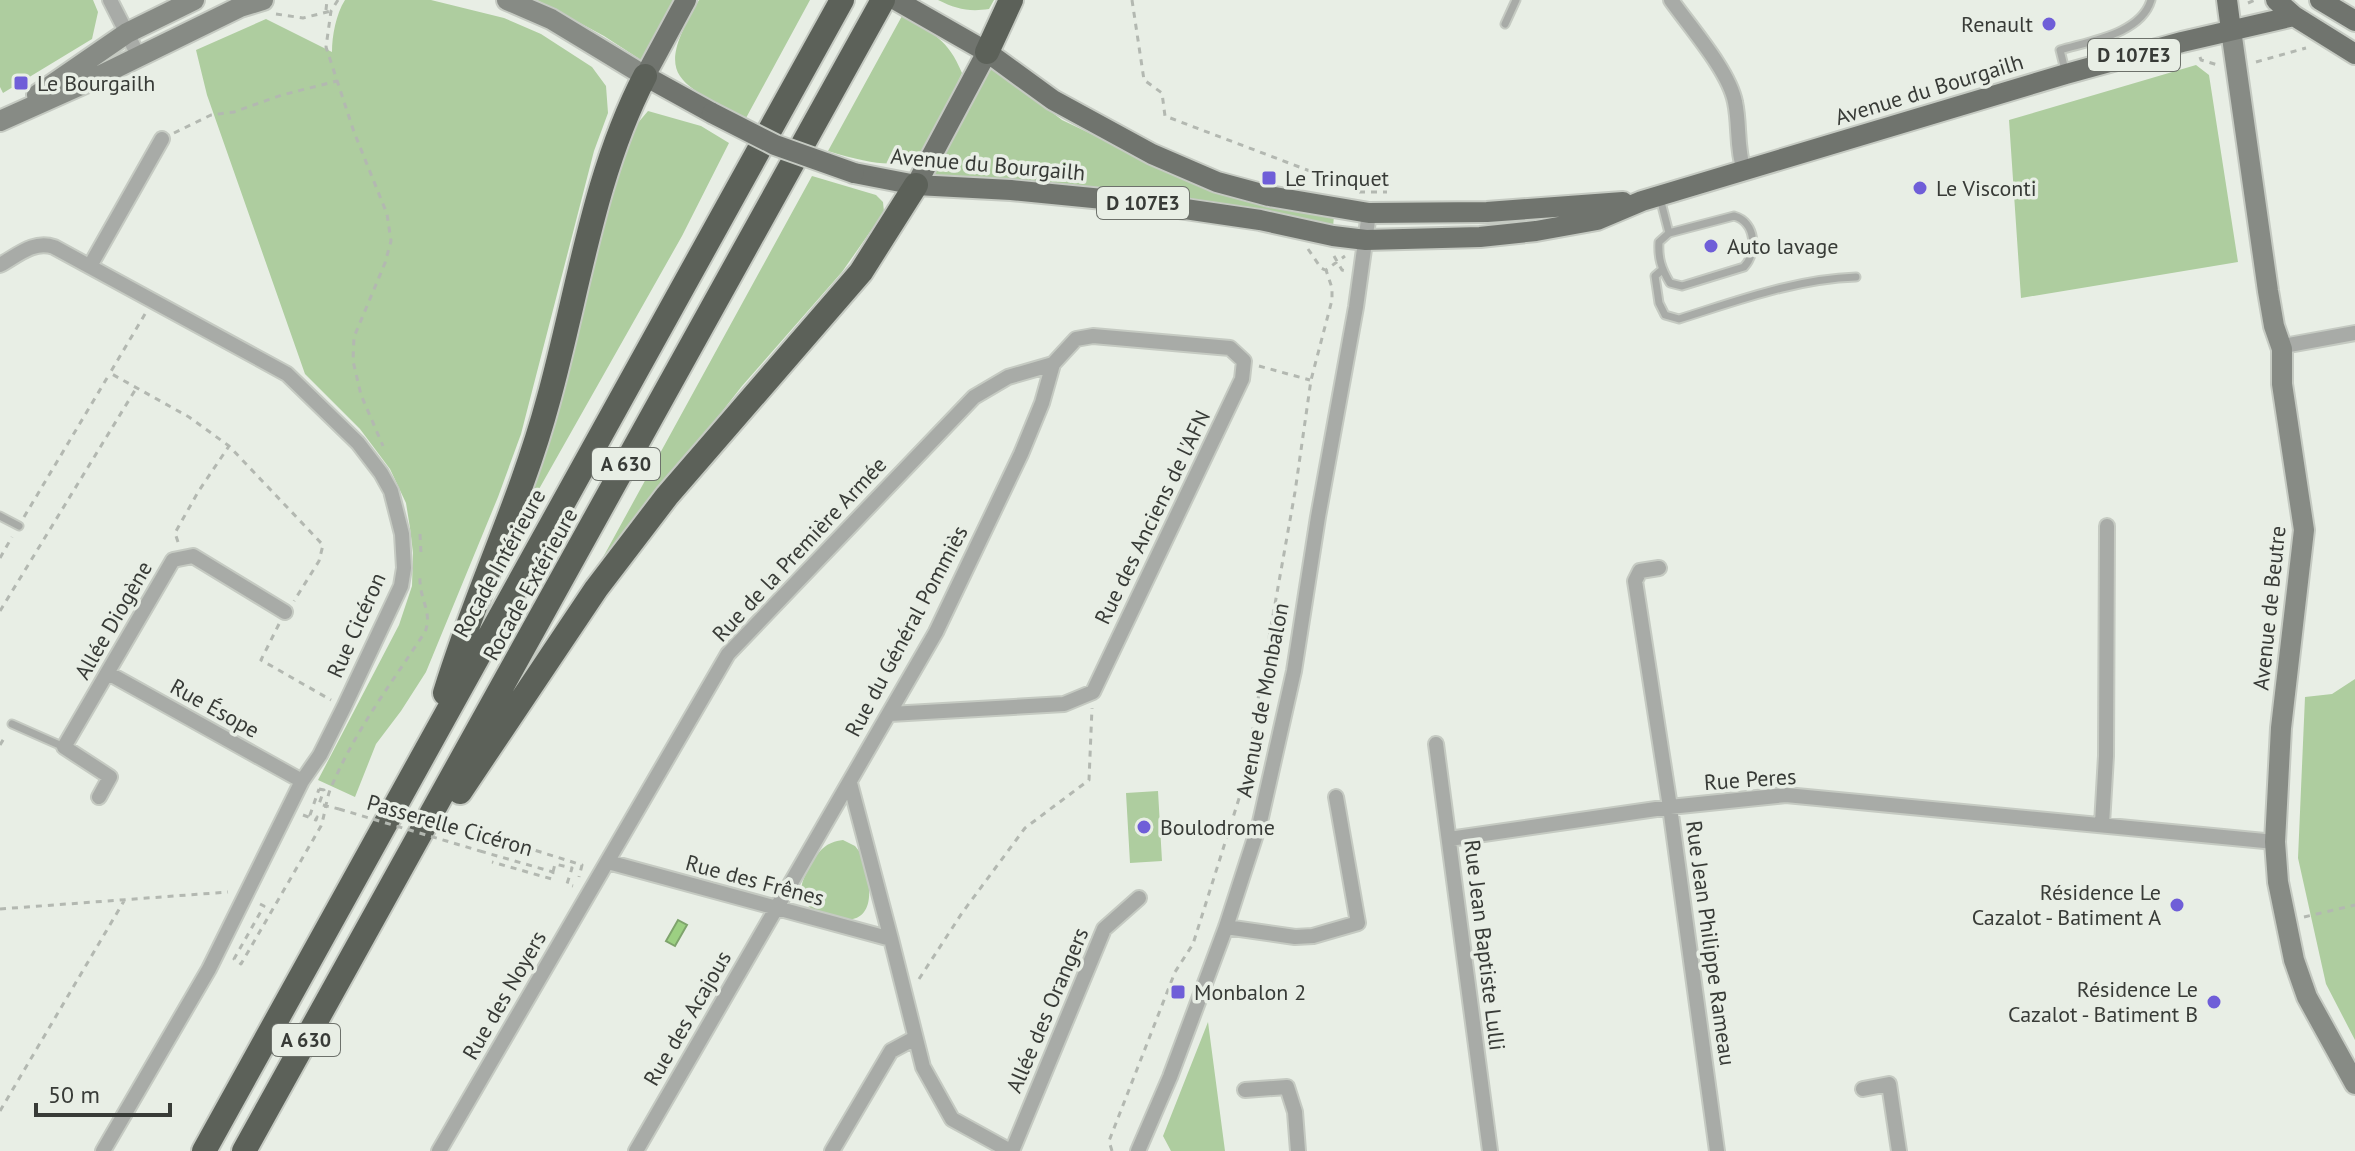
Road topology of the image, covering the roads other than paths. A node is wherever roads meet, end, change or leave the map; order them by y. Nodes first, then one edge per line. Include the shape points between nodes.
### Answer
1 (110, 0) edge
2 (194, 0) edge
3 (507, 0) edge
4 (686, 0) edge
5 (842, 0) edge
6 (883, 0) edge
7 (896, 0) edge
8 (1011, 0) edge
9 (1516, 0) edge
10 (1671, 0) edge
11 (2151, 0) edge
12 (2227, 0) edge
13 (2276, 0) edge
14 (2324, 2) edge
15 (244, 4) edge
16 (268, 7) edge
17 (2355, 12) edge
18 (2294, 16) junction
19 (2355, 21) edge
20 (1505, 24) dead end
21 (2231, 30) junction
22 (127, 33) junction
23 (2355, 39) edge
24 (987, 52) junction
25 (2355, 54) edge
26 (139, 57) junction
27 (2066, 74) junction
28 (645, 76) junction
29 (0, 121) edge
30 (162, 139) road end
31 (1744, 171) junction
32 (916, 185) junction
33 (1651, 198) junction
34 (1369, 213) junction
35 (1669, 233) junction
36 (1359, 239) junction
37 (0, 265) edge
38 (90, 266) junction
39 (1662, 270) junction
40 (1856, 277) dead end
41 (2355, 333) edge
42 (2282, 349) junction
43 (1053, 364) junction
44 (0, 516) edge
45 (19, 526) road end
46 (2107, 526) dead end
47 (1659, 568) dead end
48 (285, 612) road end
49 (108, 673) junction
50 (890, 714) junction
51 (12, 724) dead end
52 (431, 740) junction
53 (1436, 744) dead end
54 (64, 747) junction
55 (302, 781) junction
56 (850, 783) junction
57 (99, 797) dead end
58 (1336, 797) dead end
59 (1670, 807) junction
60 (2102, 824) junction
61 (1449, 839) junction
62 (2275, 842) junction
63 (608, 862) junction
64 (1139, 898) dead end
65 (777, 908) junction
66 (1226, 927) junction
67 (368, 929) junction
68 (891, 939) junction
69 (915, 1038) junction
70 (2355, 1084) edge
71 (1863, 1089) dead end
72 (1245, 1090) dead end
73 (103, 1151) edge
74 (204, 1151) edge
75 (244, 1151) edge
76 (439, 1151) edge
77 (636, 1151) edge
78 (832, 1151) edge
79 (1011, 1151) edge
80 (1138, 1151) edge
81 (1298, 1151) edge
82 (1490, 1151) edge
83 (1717, 1151) edge
84 (1899, 1151) edge

1 - 22 street
2 - 22 street
3 - 28 street, Avenue du Bourgailh / D 107E3 via 551,19
4 - 28 main road
5 - 52 highway, Rocade Intérieure / A 630
6 - 67 highway, Rocade Extérieure / A 630
7 - 24 main road, Avenue du Bourgailh / D 107E3
8 - 24 highway
9 - 20 lane
10 - 31 street via 1729,82
11 - 27 lane via 2148,11 2128,26 2060,50
12 - 21 main road
13 - 18 main road
14 - 17 street
14 - 18 street
14 - 19 main road
15 - 16 street
15 - 26 street
18 - 21 main road, D 107E3
18 - 23 main road
18 - 25 main road
21 - 27 main road, Avenue du Bourgailh / D 107E3
21 - 42 street, Avenue de Beutre via 2268,291
22 - 26 street
22 - 29 street
24 - 32 main road
24 - 34 main road, Avenue du Bourgailh / D 107E3 via 1053,100 1152,154 1217,182
26 - 29 street
27 - 31 main road, Avenue du Bourgailh / D 107E3
28 - 32 main road, Avenue du Bourgailh / D 107E3, bridge via 775,145 854,173
28 - 52 highway via 628,109 596,210 527,470 464,629
30 - 38 street
31 - 33 main road, Avenue du Bourgailh / D 107E3
32 - 36 main road, Avenue du Bourgailh / D 107E3 via 1144,203
32 - 67 highway via 861,272 667,496 596,589
33 - 34 main road, Avenue du Bourgailh / D 107E3 via 1487,212
33 - 35 lane
33 - 36 main road, Avenue du Bourgailh / D 107E3 via 1597,220 1536,231
34 - 36 street, Avenue de Monbalon
35 - 39 lane via 1659,242
35 - 39 lane via 1734,216 1747,222 1751,260 1744,267 1682,286 1670,283
36 - 66 street, Avenue de Monbalon via 1294,671 1260,822
37 - 38 street, Rue Cicéron via 44,243
38 - 55 street, Rue Cicéron via 287,374 358,443 391,491 402,534 401,586 320,755
39 - 40 lane via 1655,276 1659,303 1665,315 1679,319 1770,290
41 - 42 street
42 - 62 street, Avenue de Beutre via 2282,384 2304,530 2281,728
43 - 50 street, Rue du Général Pommiès via 1021,454 936,632
43 - 50 street, Rue des Anciens de l'AFN via 1076,339 1093,336 1230,348 1244,361 1242,379 1093,692 1064,704
43 - 63 street, Rue de la Première Armée via 1008,377 974,397 728,654
44 - 45 lane
46 - 60 street
47 - 59 street, Rue Jean Philippe Rameau via 1640,571 1635,581
48 - 49 street, Allée Diogène via 193,556 173,560
49 - 54 street, Allée Diogène
49 - 55 street, Rue Ésope
50 - 56 street, Rue du Général Pommiès
51 - 54 lane
52 - 74 highway, Rocade Intérieure / A 630
53 - 61 street, Rue Jean Baptiste Lulli
54 - 57 street via 110,777
55 - 73 street, Rue Cicéron via 209,969
56 - 65 street, Rue du Général Pommiès
56 - 68 street
58 - 66 street via 1358,923 1295,937
59 - 60 street, Rue Peres via 1786,795
59 - 61 street, Rue Peres
59 - 83 street, Rue Jean Philippe Rameau
60 - 62 street, Rue Peres
61 - 82 street, Rue Jean Baptiste Lulli
62 - 70 street, Avenue de Beutre via 2285,919 2307,997
63 - 65 street, Rue des Frênes
63 - 76 street, Rue des Noyers
64 - 79 street, Allée des Orangers via 1104,929
65 - 68 street, Rue des Frênes
65 - 77 street, Rue des Acajous
66 - 80 street, Avenue de Monbalon
67 - 75 highway, Rocade Extérieure / A 630
68 - 69 street
69 - 78 street via 891,1051
69 - 79 street via 923,1067 952,1119
71 - 84 street via 1889,1084
72 - 81 street via 1287,1087

